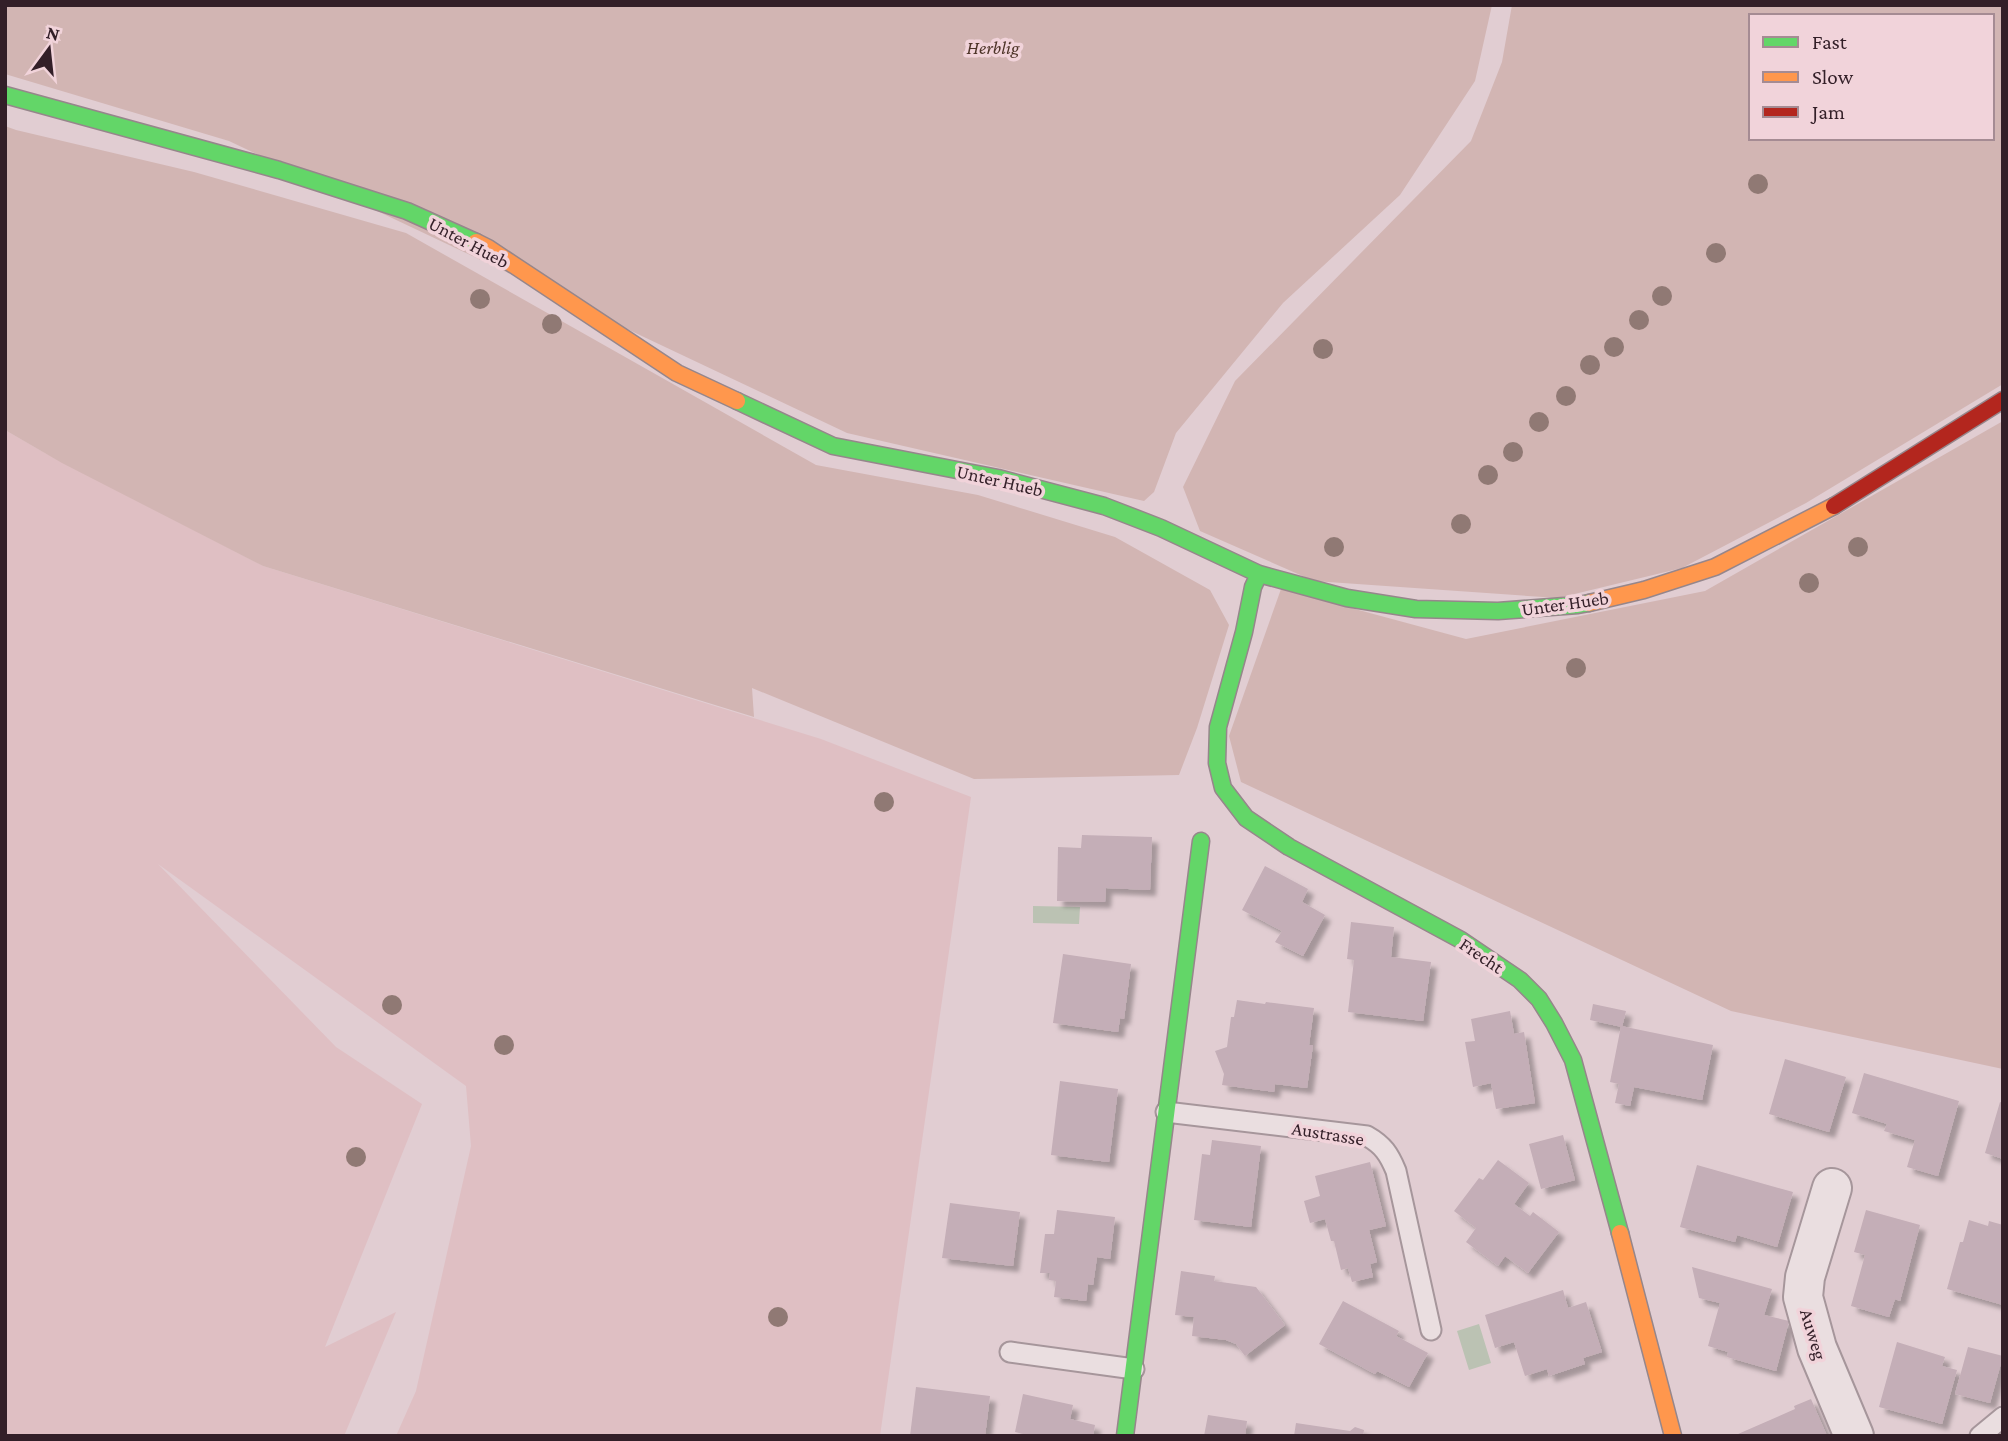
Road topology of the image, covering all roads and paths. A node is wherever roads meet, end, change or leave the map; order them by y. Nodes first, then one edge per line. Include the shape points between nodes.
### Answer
1 (5, 96) edge
2 (2003, 400) edge
3 (1259, 574) junction
4 (1201, 841) dead end
5 (1166, 1112) junction
6 (1832, 1188) dead end
7 (1431, 1330) dead end
8 (1010, 1352) dead end
9 (1134, 1369) junction
10 (2003, 1417) edge
11 (1125, 1436) edge
12 (1673, 1436) edge
13 (1854, 1436) edge
14 (1980, 1436) edge

1 - 3 street, Unter Hueb via 279,170 407,211 488,248 677,373 834,446 998,478 1104,506
2 - 3 street, Unter Hueb via 1833,507 1715,567 1644,590 1578,605 1498,611 1416,609 1347,598
3 - 12 street, Frecht via 1218,727 1217,763 1223,788 1246,818 1278,840 1461,940 1520,980 1539,999 1573,1060
4 - 5 street
5 - 7 lane, Austrasse via 1367,1136 1380,1143 1396,1171
5 - 9 street
6 - 13 street, Auweg via 1803,1297 1817,1348
8 - 9 lane
9 - 11 street
10 - 14 lane

